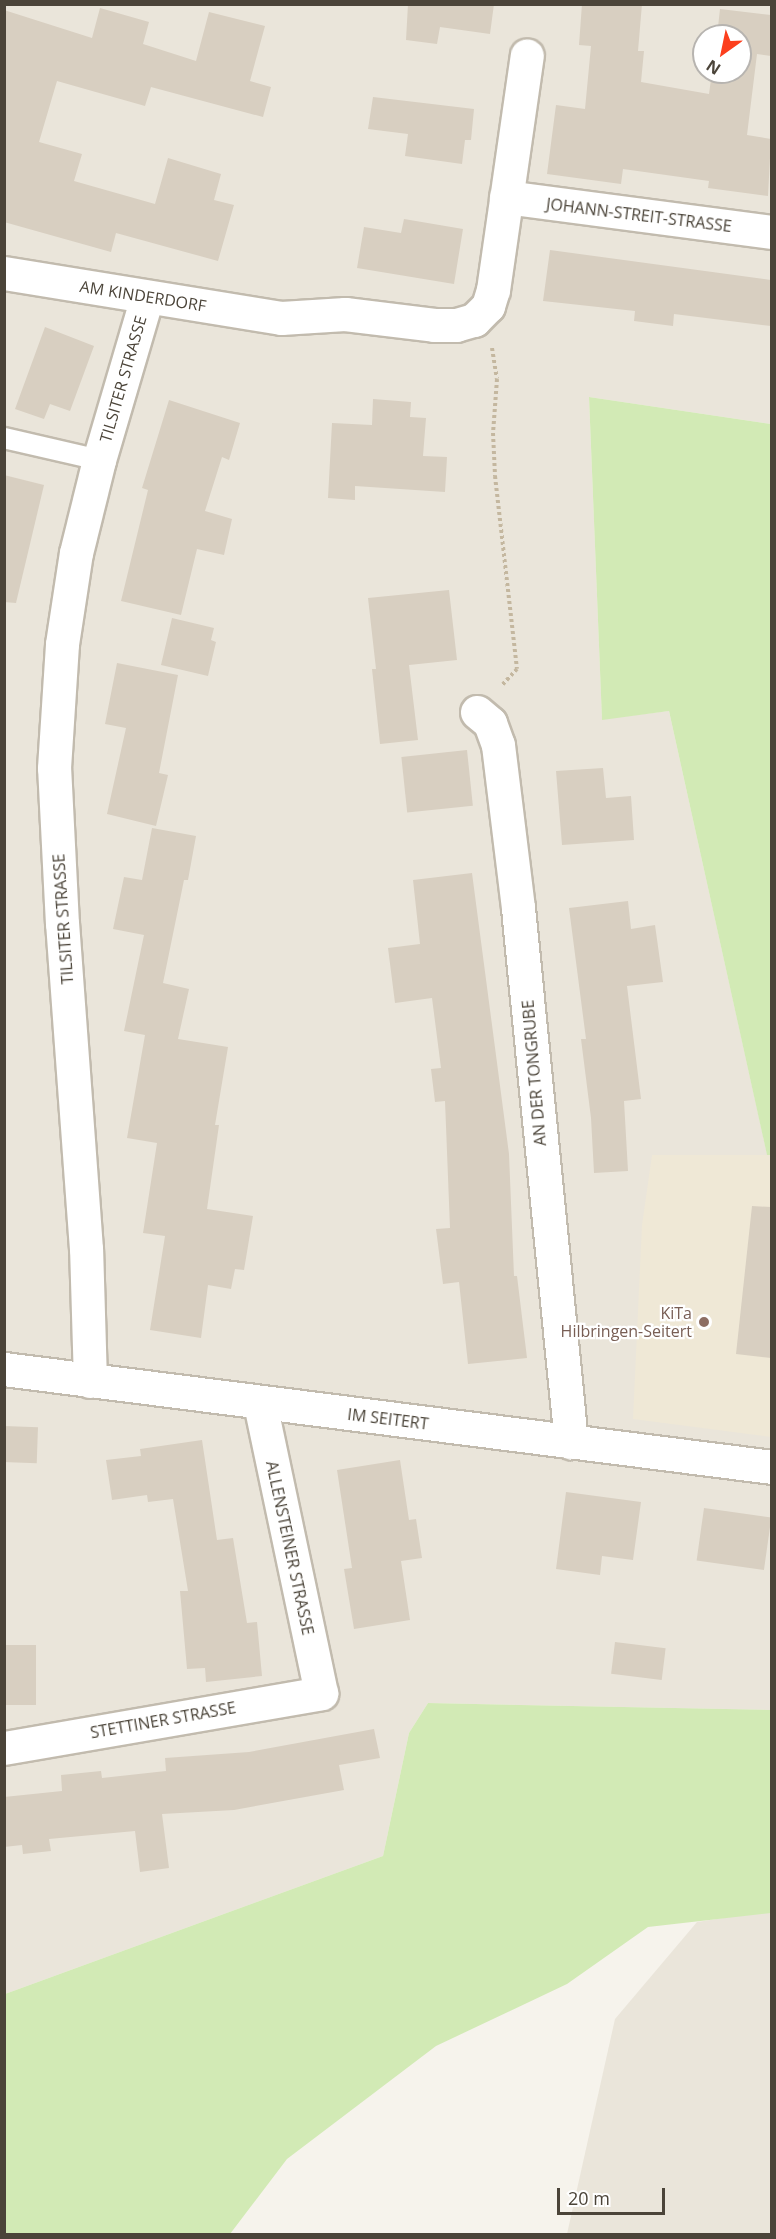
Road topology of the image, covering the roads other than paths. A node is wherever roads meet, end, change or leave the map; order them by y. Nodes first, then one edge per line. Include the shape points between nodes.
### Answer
1 (527, 56) dead end
2 (506, 198) junction
3 (771, 232) edge
4 (4, 273) edge
5 (147, 297) junction
6 (4, 438) edge
7 (99, 460) junction
8 (477, 712) road end
9 (4, 1369) edge
10 (90, 1381) junction
11 (260, 1403) junction
12 (572, 1442) junction
13 (771, 1467) edge
14 (321, 1693) joint
15 (4, 1748) edge

1 - 2 street
2 - 3 street, JOHANN-STREIT-STRASSE
2 - 5 street, AM KINDERDORF via 488,306 474,320 456,325 434,326 345,314 282,318
4 - 5 street, AM KINDERDORF
5 - 7 street, TILSITER STRASSE
6 - 7 lane, TILSITER STRASSE
7 - 10 street, TILSITER STRASSE via 75,553 62,644 54,768 86,1249
8 - 12 street, AN DER TONGRUBE via 490,723 498,745
9 - 10 street, IM SEITERT
10 - 11 street, IM SEITERT
11 - 12 street, IM SEITERT
11 - 14 street, ALLENSTEINER STRASSE
12 - 13 street, IM SEITERT
14 - 15 street, STETTINER STRASSE

